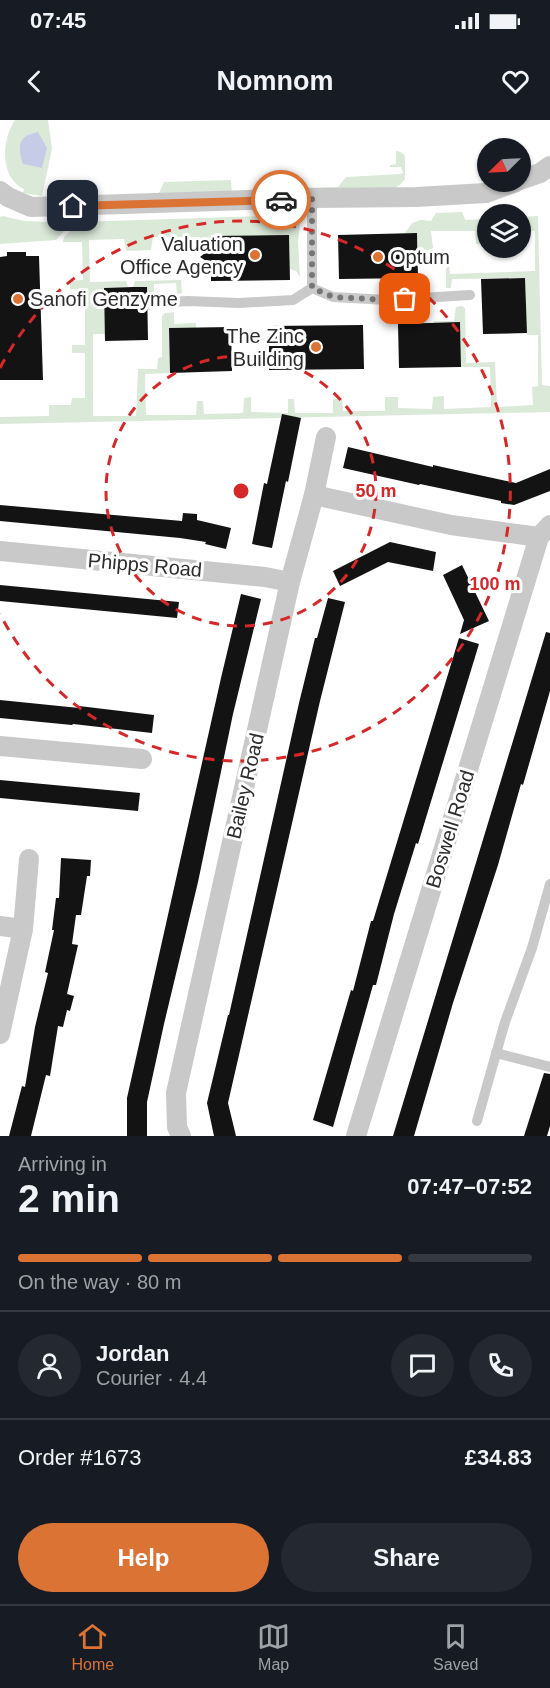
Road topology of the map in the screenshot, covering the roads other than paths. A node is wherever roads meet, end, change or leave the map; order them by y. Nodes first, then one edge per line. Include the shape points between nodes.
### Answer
1 (550, 166) edge
2 (531, 176) edge
3 (0, 191) edge
4 (489, 192) edge
5 (312, 198) junction
6 (312, 288) junction
7 (470, 295) dead end
8 (158, 303) dead end
9 (326, 437) dead end
10 (314, 495) junction
11 (545, 531) edge
12 (0, 551) edge
13 (290, 582) junction
14 (0, 746) edge
15 (142, 759) dead end
16 (29, 859) dead end
17 (550, 884) edge
18 (0, 926) edge
19 (23, 929) junction
20 (0, 1034) edge
21 (496, 1053) junction
22 (550, 1068) edge
23 (477, 1121) dead end
24 (181, 1136) edge
25 (356, 1136) edge

1 - 2 street
3 - 5 street via 31,207
4 - 5 street
5 - 6 lane
6 - 7 lane via 333,297 377,300
6 - 8 lane via 293,300
9 - 10 street, Bailey Road
10 - 11 street via 451,525
10 - 13 street, Bailey Road
11 - 25 street, Boswell Road
12 - 13 street, Phipps Road
13 - 24 street, Bailey Road via 176,1093
14 - 15 street
16 - 19 street
17 - 21 lane
18 - 19 street
19 - 20 street
21 - 22 lane
21 - 23 lane

